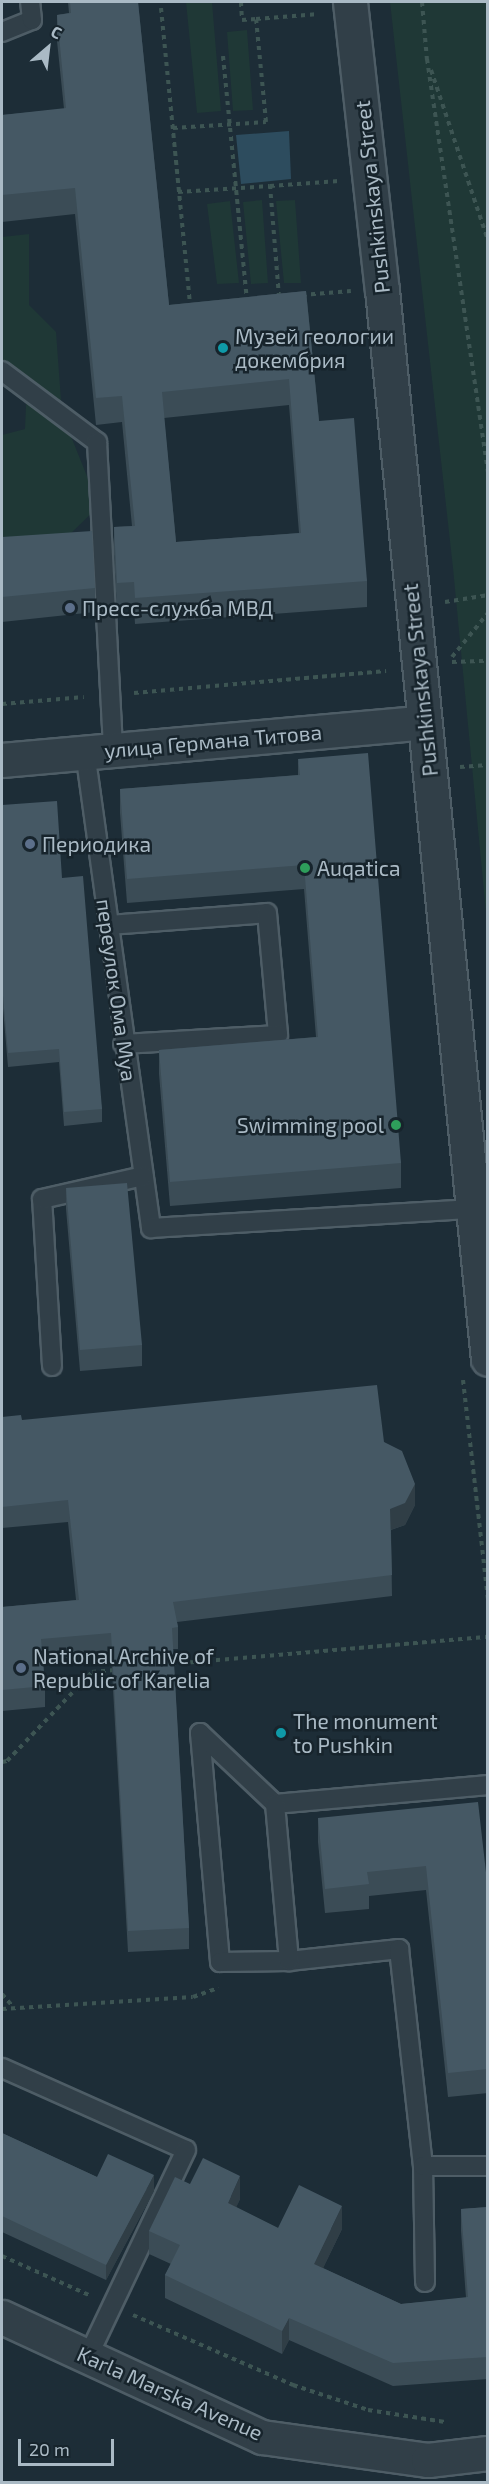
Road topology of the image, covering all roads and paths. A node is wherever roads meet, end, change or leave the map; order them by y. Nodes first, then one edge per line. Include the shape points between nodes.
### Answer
1 (30, 2) edge
2 (241, 2) edge
3 (422, 2) edge
4 (161, 8) dead end
5 (331, 8) edge
6 (256, 19) junction
7 (324, 25) dead end
8 (2, 32) edge
9 (223, 56) dead end
10 (427, 59) junction
11 (230, 124) junction
12 (173, 129) junction
13 (344, 180) dead end
14 (270, 186) junction
15 (236, 188) junction
16 (178, 192) junction
17 (488, 240) edge
18 (382, 290) junction
19 (268, 297) edge
20 (279, 297) junction
21 (258, 298) edge
22 (247, 299) junction
23 (235, 300) edge
24 (200, 303) edge
25 (2, 370) edge
26 (488, 474) edge
27 (488, 595) edge
28 (444, 602) dead end
29 (488, 613) edge
30 (488, 660) edge
31 (391, 670) dead end
32 (109, 696) junction
33 (2, 704) edge
34 (424, 722) junction
35 (99, 751) junction
36 (2, 760) edge
37 (488, 765) edge
38 (456, 767) dead end
39 (108, 926) junction
40 (123, 1044) junction
41 (143, 1176) junction
42 (472, 1209) junction
43 (52, 1366) dead end
44 (475, 1368) edge
45 (488, 1599) edge
46 (488, 1637) edge
47 (160, 1665) edge
48 (126, 1668) edge
49 (2, 1762) edge
50 (488, 1785) edge
51 (275, 1804) junction
52 (289, 1961) junction
53 (225, 1985) dead end
54 (2, 1994) edge
55 (14, 2008) junction
56 (2, 2009) edge
57 (2, 2068) edge
58 (423, 2166) junction
59 (488, 2166) edge
60 (2, 2256) edge
61 (425, 2282) dead end
62 (110, 2305) junction
63 (2, 2317) edge
64 (88, 2356) junction
65 (453, 2421) dead end
66 (488, 2453) edge

1 - 8 lane via 32,20
2 - 6 path via 242,20
3 - 10 path
4 - 12 path
5 - 6 path
5 - 7 path
5 - 18 street, Pushkinskaya Street
6 - 11 path via 266,122
9 - 11 path
10 - 17 path
10 - 26 path
11 - 12 path
11 - 15 path
12 - 16 path
13 - 14 path
14 - 15 path
14 - 20 path
15 - 16 path
15 - 22 path
16 - 24 path via 188,304
18 - 20 path
18 - 34 street, Pushkinskaya Street
19 - 20 path
21 - 22 path
22 - 23 path
25 - 32 lane, переулок Ома Муа via 97,442
27 - 28 path
29 - 30 path via 448,662
31 - 32 path
32 - 33 path
32 - 35 lane, переулок Ома Муа
34 - 35 street, улица Германа Титова
34 - 42 street, Pushkinskaya Street
35 - 36 street, улица Германа Титова
35 - 39 lane, переулок Ома Муа
37 - 38 path
39 - 40 lane, переулок Ома Муа
39 - 40 lane via 267,913 278,1035
40 - 41 lane, переулок Ома Муа
41 - 42 lane, переулок Ома Муа via 151,1228
41 - 43 lane via 42,1199
42 - 44 street, Pushkinskaya Street
44 - 45 path
46 - 47 path
48 - 49 path via 92,1672
50 - 51 lane
51 - 52 lane
51 - 52 lane via 200,1733 220,1962
52 - 58 lane via 399,1949
53 - 55 path via 193,1997
54 - 55 path
55 - 56 path
57 - 62 lane via 186,2150
58 - 59 lane
58 - 61 lane
60 - 62 path
62 - 64 lane
62 - 65 path via 293,2385 368,2410
63 - 64 street, Karla Marska Avenue
64 - 66 street, Karla Marska Avenue via 262,2437 428,2460

